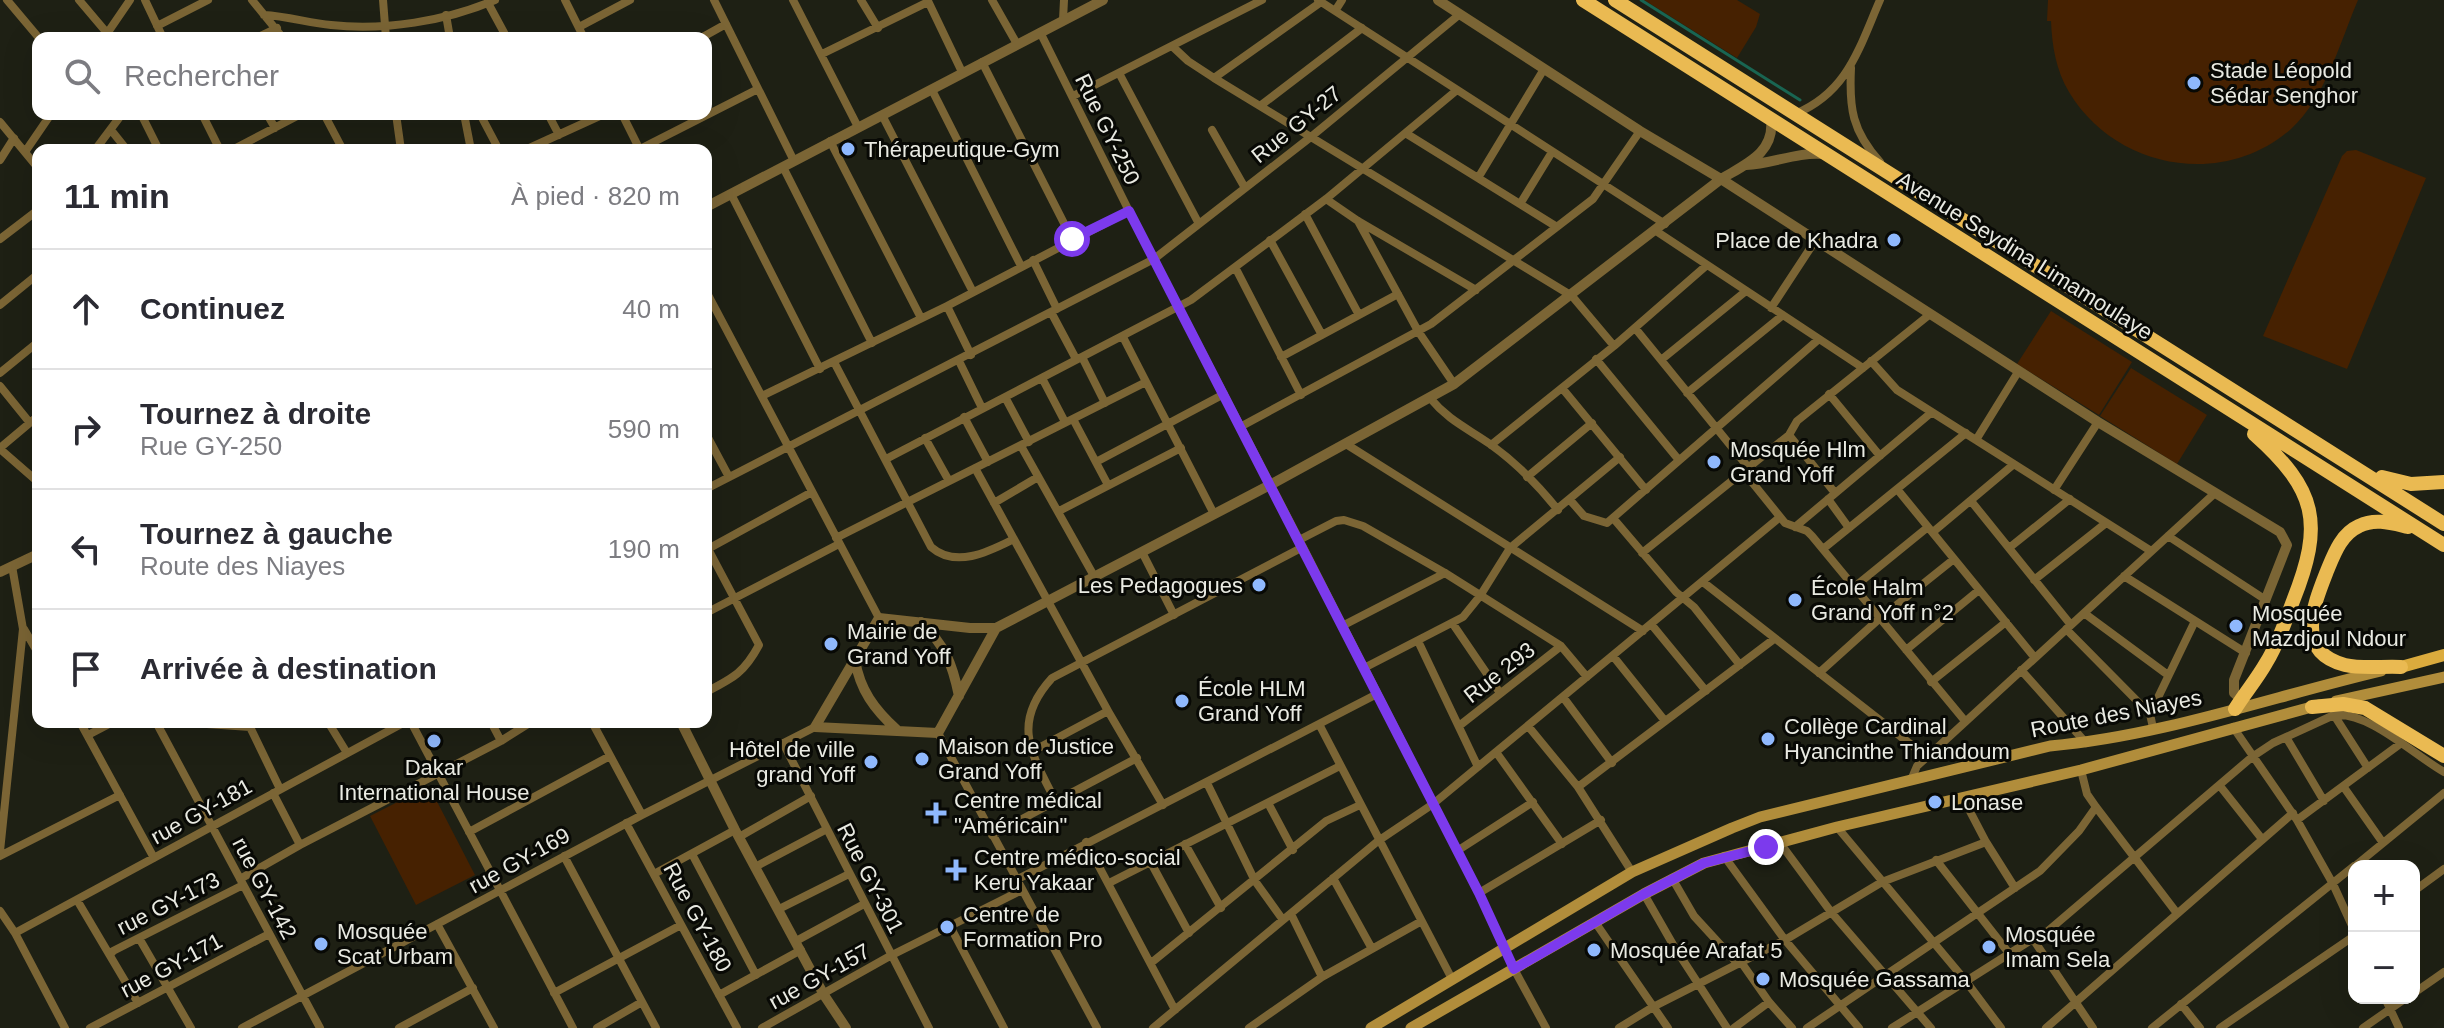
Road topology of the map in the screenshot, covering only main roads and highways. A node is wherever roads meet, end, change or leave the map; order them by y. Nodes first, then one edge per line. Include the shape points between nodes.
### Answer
1 (1583, 0) edge
2 (1615, 0) edge
3 (2224, 406) junction
4 (2352, 464) junction
5 (2444, 482) edge
6 (2444, 524) edge
7 (2419, 529) junction
8 (2444, 545) edge
9 (2444, 655) edge
10 (2401, 667) junction
11 (2444, 677) edge
12 (2238, 704) junction
13 (2312, 707) junction
14 (2444, 756) edge
15 (1371, 1028) edge
16 (1411, 1028) edge

1 - 3 highway, Avenue Seydina Limamoulaye
2 - 4 highway, Avenue Seydina Limamoulaye
3 - 7 highway, Avenue Seydina Limamoulaye
3 - 12 highway via 2294,476 2313,529 2304,573 2274,649
4 - 5 highway via 2397,483
4 - 6 highway, Avenue Seydina Limamoulaye
7 - 8 highway, Avenue Seydina Limamoulaye
7 - 10 highway via 2377,522 2351,531 2338,547 2311,617 2318,647 2337,662
9 - 10 main road, Route des Niayes
10 - 12 main road, Route des Niayes
11 - 13 main road, Route des Niayes
12 - 15 main road, Route des Niayes via 1760,817 1632,872
13 - 14 highway via 2365,708
13 - 16 main road, Route des Niayes via 2081,770 1724,856 1672,878

